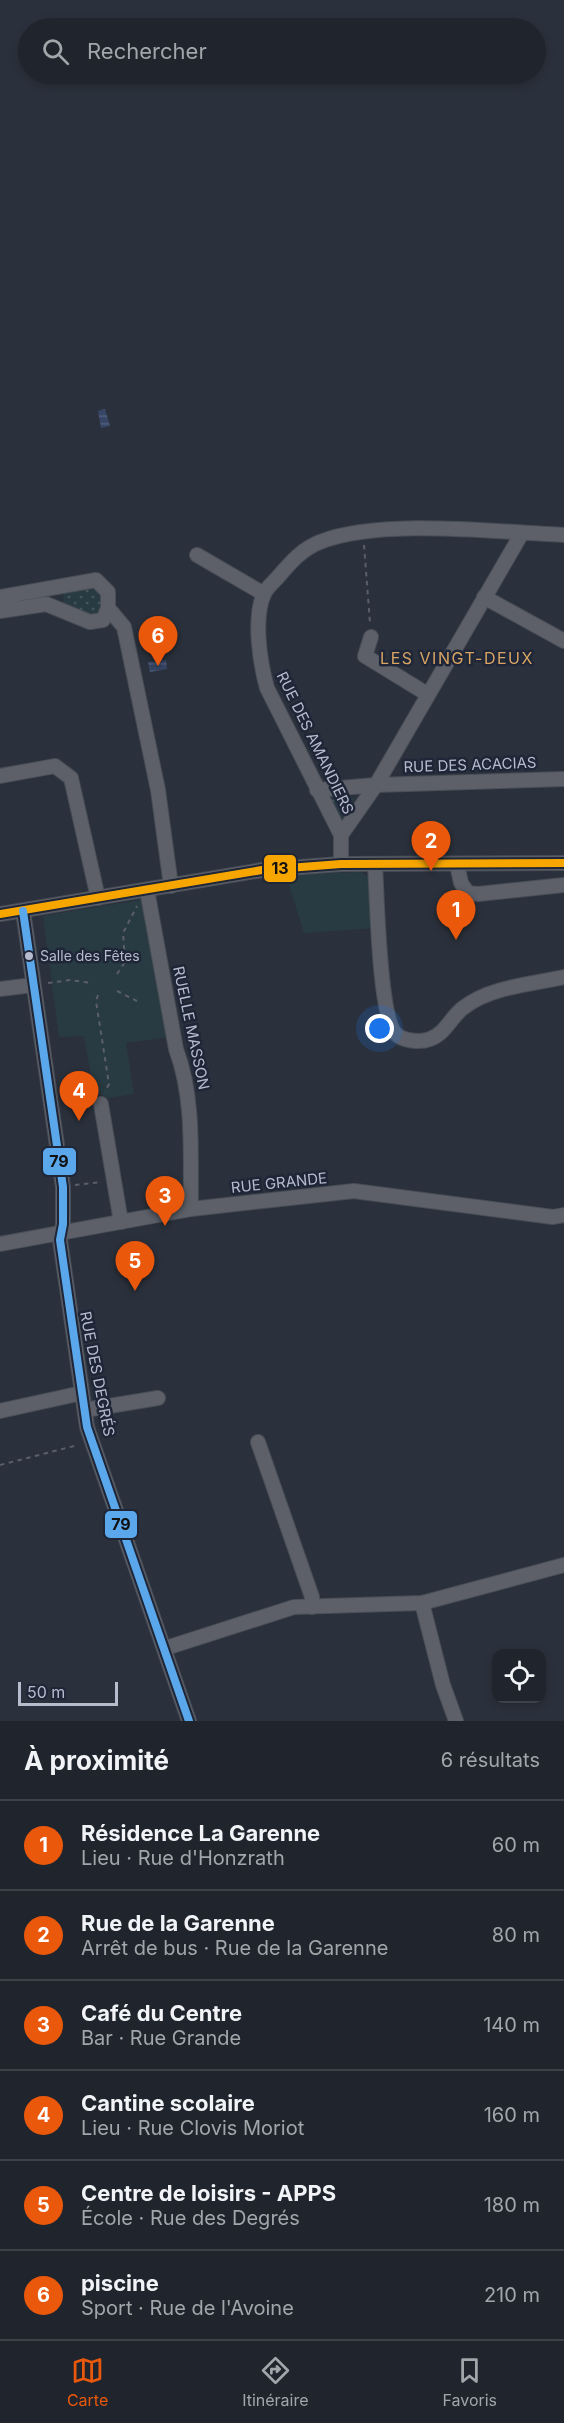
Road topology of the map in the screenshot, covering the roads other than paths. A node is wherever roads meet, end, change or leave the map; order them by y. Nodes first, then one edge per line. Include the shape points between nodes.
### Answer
1 (522, 533) junction
2 (564, 535) edge
3 (197, 555) dead end
4 (56, 587) junction
5 (264, 594) junction
6 (0, 597) edge
7 (484, 597) junction
8 (46, 604) junction
9 (108, 608) junction
10 (0, 611) edge
11 (370, 637) road end
12 (560, 638) edge
13 (427, 694) junction
14 (0, 776) edge
15 (564, 779) edge
16 (376, 785) junction
17 (317, 790) junction
18 (340, 835) junction
19 (564, 863) edge
20 (341, 864) junction
21 (457, 864) junction
22 (375, 865) junction
23 (564, 885) edge
24 (171, 886) junction
25 (147, 890) junction
26 (98, 898) junction
27 (23, 911) junction
28 (0, 914) edge
29 (564, 977) edge
30 (33, 985) junction
31 (0, 989) edge
32 (102, 1101) road end
33 (191, 1209) junction
34 (564, 1215) edge
35 (122, 1222) junction
36 (61, 1233) junction
37 (0, 1244) edge
38 (82, 1393) junction
39 (158, 1398) dead end
40 (85, 1410) junction
41 (0, 1411) edge
42 (258, 1442) dead end
43 (564, 1565) edge
44 (423, 1603) junction
45 (312, 1607) junction
46 (166, 1648) junction
47 (189, 1721) edge
48 (456, 1721) edge

1 - 2 street
1 - 5 street via 411,529 336,536 297,555
1 - 7 street
3 - 5 street
4 - 6 street
4 - 8 street
4 - 9 street via 96,580 108,592
5 - 17 street, RUE DES AMANDIERS via 258,632 261,666 267,688
7 - 12 street
7 - 13 street
8 - 9 street via 90,622 103,620
8 - 10 street
9 - 24 street via 124,627 158,790
11 - 13 street via 365,656
13 - 16 street
14 - 26 street via 56,766 71,778
15 - 16 street, RUE DES ACACIAS
16 - 17 street, RUE DES ACACIAS
16 - 18 street
17 - 18 street, RUE DES AMANDIERS
18 - 20 street, RUE DES AMANDIERS
19 - 21 street
20 - 22 street
20 - 24 street via 262,870
21 - 22 street
21 - 23 street via 461,883 468,892 478,894
22 - 29 street via 386,999 389,1022 396,1035 411,1041 429,1040 463,1008 489,994
24 - 25 street
25 - 26 street
25 - 33 street, RUELLE MASSON via 176,1049 189,1098
26 - 27 street
27 - 28 street
27 - 30 street, RUE DES DEGRÉS
30 - 31 street
30 - 36 street, RUE DES DEGRÉS via 63,1187
32 - 35 street
33 - 34 street, RUE GRANDE via 354,1191 553,1217
33 - 35 street, RUE GRANDE
35 - 36 street, RUE GRANDE
36 - 37 street, RUE GRANDE
36 - 38 street, RUE DES DEGRÉS
38 - 40 street, RUE DES DEGRÉS
38 - 41 street
39 - 40 street
40 - 46 street, RUE DES DEGRÉS via 92,1441
42 - 45 street via 312,1597
43 - 44 street
44 - 45 street
44 - 48 street
45 - 46 street via 275,1612
46 - 47 street, RUE DES DEGRÉS

